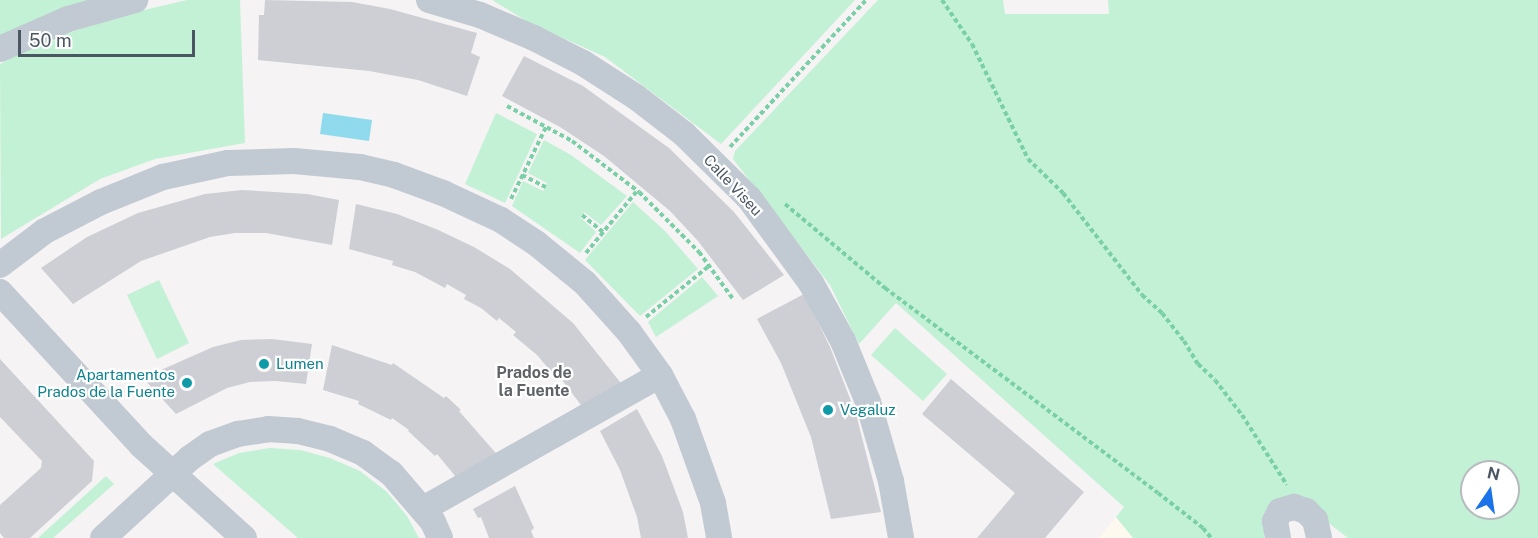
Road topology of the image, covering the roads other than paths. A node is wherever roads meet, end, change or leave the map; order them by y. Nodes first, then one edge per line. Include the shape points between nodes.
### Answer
1 (135, 0) edge
2 (429, 0) edge
3 (0, 50) edge
4 (0, 266) edge
5 (0, 292) edge
6 (660, 375) junction
7 (172, 475) junction
8 (423, 509) junction
9 (103, 538) edge
10 (244, 538) edge
11 (440, 538) edge
12 (719, 538) edge
13 (901, 538) edge
14 (1278, 538) edge
15 (1319, 538) edge

1 - 3 street via 68,20
2 - 13 street, Calle Viseu via 480,15 583,63 684,134 749,198 804,274 843,341 868,402 891,481
4 - 6 street via 70,217 163,177 261,160 360,167 443,193 501,220 536,243 585,283
5 - 7 street
6 - 8 street
6 - 12 street via 698,457
7 - 8 street via 210,444 238,434 268,429 298,431 363,453 391,473
7 - 9 street
7 - 10 street
8 - 11 street
14 - 15 street via 1275,521 1280,511 1294,507 1315,520

